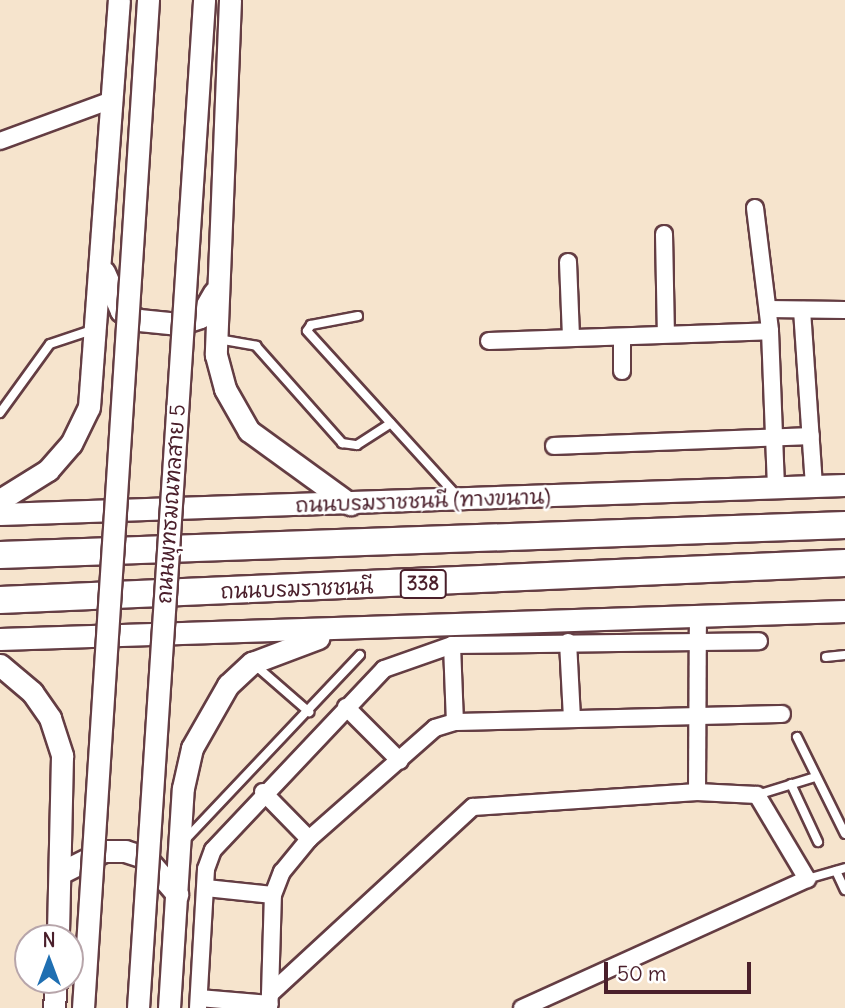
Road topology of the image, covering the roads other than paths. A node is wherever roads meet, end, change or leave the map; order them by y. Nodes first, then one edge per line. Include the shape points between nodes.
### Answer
1 (119, 0) edge
2 (148, 0) edge
3 (204, 0) edge
4 (230, 0) edge
5 (112, 100) junction
6 (0, 141) edge
7 (755, 208) dead end
8 (664, 234) dead end
9 (568, 262) dead end
10 (101, 263) junction
11 (216, 287) junction
12 (768, 309) junction
13 (802, 310) junction
14 (845, 310) edge
15 (358, 316) dead end
16 (97, 329) junction
17 (770, 331) junction
18 (666, 334) junction
19 (571, 337) junction
20 (622, 337) junction
21 (215, 339) junction
22 (489, 341) dead end
23 (622, 371) dead end
24 (0, 413) edge
25 (391, 424) junction
26 (775, 436) junction
27 (811, 436) junction
28 (554, 446) dead end
29 (845, 485) edge
30 (814, 486) junction
31 (776, 488) junction
32 (0, 500) edge
33 (461, 500) junction
34 (350, 504) junction
35 (0, 514) edge
36 (845, 525) edge
37 (0, 555) edge
38 (845, 563) edge
39 (0, 600) edge
40 (845, 611) edge
41 (698, 616) junction
42 (350, 629) junction
43 (0, 639) edge
44 (759, 641) dead end
45 (568, 642) junction
46 (698, 642) junction
47 (452, 645) junction
48 (360, 655) dead end
49 (845, 655) edge
50 (826, 657) dead end
51 (252, 663) junction
52 (0, 665) edge
53 (346, 707) junction
54 (309, 712) junction
55 (698, 713) junction
56 (782, 714) dead end
57 (572, 719) junction
58 (455, 722) junction
59 (797, 737) dead end
60 (400, 761) junction
61 (815, 777) junction
62 (791, 784) junction
63 (263, 792) junction
64 (697, 792) junction
65 (757, 795) junction
66 (845, 835) edge
67 (309, 839) junction
68 (818, 842) dead end
69 (179, 846) junction
70 (841, 870) edge
71 (62, 872) junction
72 (807, 879) junction
73 (205, 888) junction
74 (845, 890) edge
75 (177, 894) junction
76 (273, 895) junction
77 (59, 924) edge
78 (270, 1002) edge
79 (199, 1003) edge
80 (83, 1008) edge
81 (138, 1008) edge
82 (169, 1008) edge
83 (522, 1008) edge

1 - 5 main road
2 - 80 main road, bridge
3 - 81 main road, ถนนพุทธมณฑลสาย 5, bridge
4 - 11 main road
5 - 6 street
5 - 10 main road
7 - 12 street
8 - 18 street
9 - 19 street
10 - 11 main road via 121,311 139,320 178,324 200,317
10 - 16 main road
11 - 21 main road
12 - 13 street
12 - 17 street
13 - 14 street
13 - 27 street
15 - 25 lane via 311,325 307,331
16 - 24 lane via 74,331 50,344
16 - 32 main road via 89,407 71,444 48,470
17 - 18 street
17 - 26 street
18 - 20 street
19 - 20 street
19 - 22 street
20 - 23 street
21 - 25 lane via 256,346 342,443 357,444
21 - 34 main road via 225,389 249,431
25 - 33 lane
26 - 27 street
26 - 28 street
26 - 31 street
27 - 30 street
29 - 30 main road, ถนนบรมราชชนนี (ทางขนาน)
30 - 31 main road, ถนนบรมราชชนนี (ทางขนาน)
31 - 33 main road, ถนนบรมราชชนนี (ทางขนาน)
33 - 34 main road, ถนนบรมราชชนนี (ทางขนาน)
34 - 35 main road, ถนนบรมราชชนนี (ทางขนาน)
36 - 37 highway, 338
38 - 39 highway, ถนนบรมราชชนนี / 338
40 - 41 main road, 338
41 - 42 main road, 338
41 - 46 street
42 - 43 main road, 338
42 - 51 main road
44 - 46 street
45 - 46 street
45 - 47 street
45 - 57 street
46 - 55 street
47 - 53 street via 397,661
47 - 58 street
48 - 54 lane
49 - 50 lane
51 - 54 lane
51 - 69 main road via 228,685 192,748
52 - 71 main road via 38,700 62,756
53 - 60 street
53 - 63 street
54 - 69 lane
55 - 56 street
55 - 57 street
55 - 64 street
57 - 58 street
58 - 60 street via 435,728
59 - 61 lane
60 - 67 street
61 - 62 lane
61 - 66 lane
62 - 65 lane
62 - 68 lane
63 - 67 street
63 - 73 street via 213,850
64 - 65 street
64 - 78 street via 473,807
65 - 72 street
67 - 76 street
69 - 75 main road
70 - 72 lane
70 - 74 lane
71 - 75 main road via 104,851 125,851 146,858
71 - 77 main road
72 - 83 street
73 - 76 street
73 - 79 street
75 - 82 main road
76 - 78 street
78 - 79 street

